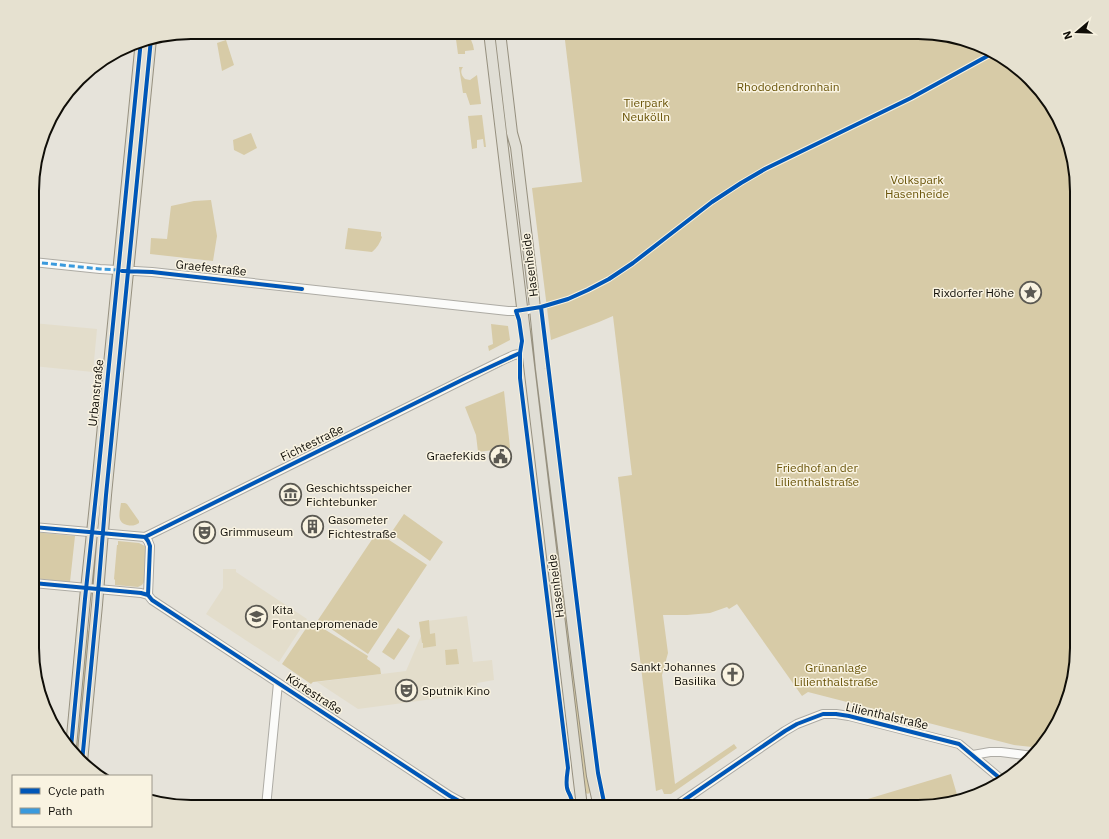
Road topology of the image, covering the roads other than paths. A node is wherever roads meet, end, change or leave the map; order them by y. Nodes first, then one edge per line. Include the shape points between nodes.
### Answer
1 (490, 39) edge
2 (501, 39) edge
3 (150, 44) edge
4 (140, 48) edge
5 (39, 263) edge
6 (530, 268) junction
7 (518, 269) junction
8 (123, 271) junction
9 (535, 308) junction
10 (523, 311) junction
11 (528, 352) junction
12 (39, 528) edge
13 (98, 533) junction
14 (145, 537) junction
15 (39, 584) edge
16 (86, 588) junction
17 (98, 589) junction
18 (148, 595) junction
19 (278, 683) junction
20 (71, 741) edge
21 (83, 754) edge
22 (973, 755) junction
23 (1025, 755) edge
24 (998, 777) edge
25 (267, 800) edge
26 (457, 800) edge
27 (582, 800) edge
28 (598, 800) edge
29 (684, 800) edge

1 - 7 main road, Hasenheide
2 - 6 main road, Hasenheide
3 - 8 main road, Urbanstraße
4 - 8 main road, Urbanstraße
5 - 8 street, Graefestraße
6 - 7 main road
6 - 9 main road, Hasenheide
7 - 10 main road, Hasenheide
8 - 10 street, Graefestraße
8 - 13 main road, Urbanstraße
9 - 10 street, Graefestraße
9 - 28 main road, Hasenheide via 578,677
10 - 11 main road, Hasenheide
11 - 14 street, Fichtestraße via 501,361
11 - 27 main road, Hasenheide
12 - 13 street
13 - 14 street
13 - 16 main road, Urbanstraße
13 - 17 main road, Urbanstraße
14 - 18 street via 150,546
15 - 16 street, Körtestraße
16 - 17 street, Körtestraße
16 - 20 main road, Urbanstraße
17 - 18 street, Körtestraße
17 - 21 main road, Urbanstraße
18 - 19 street, Körtestraße
19 - 25 street
19 - 26 street, Körtestraße
22 - 23 street via 990,752
22 - 24 street, Lilienthalstraße
22 - 29 street, Lilienthalstraße via 959,744 946,740 849,716 823,714 777,735

